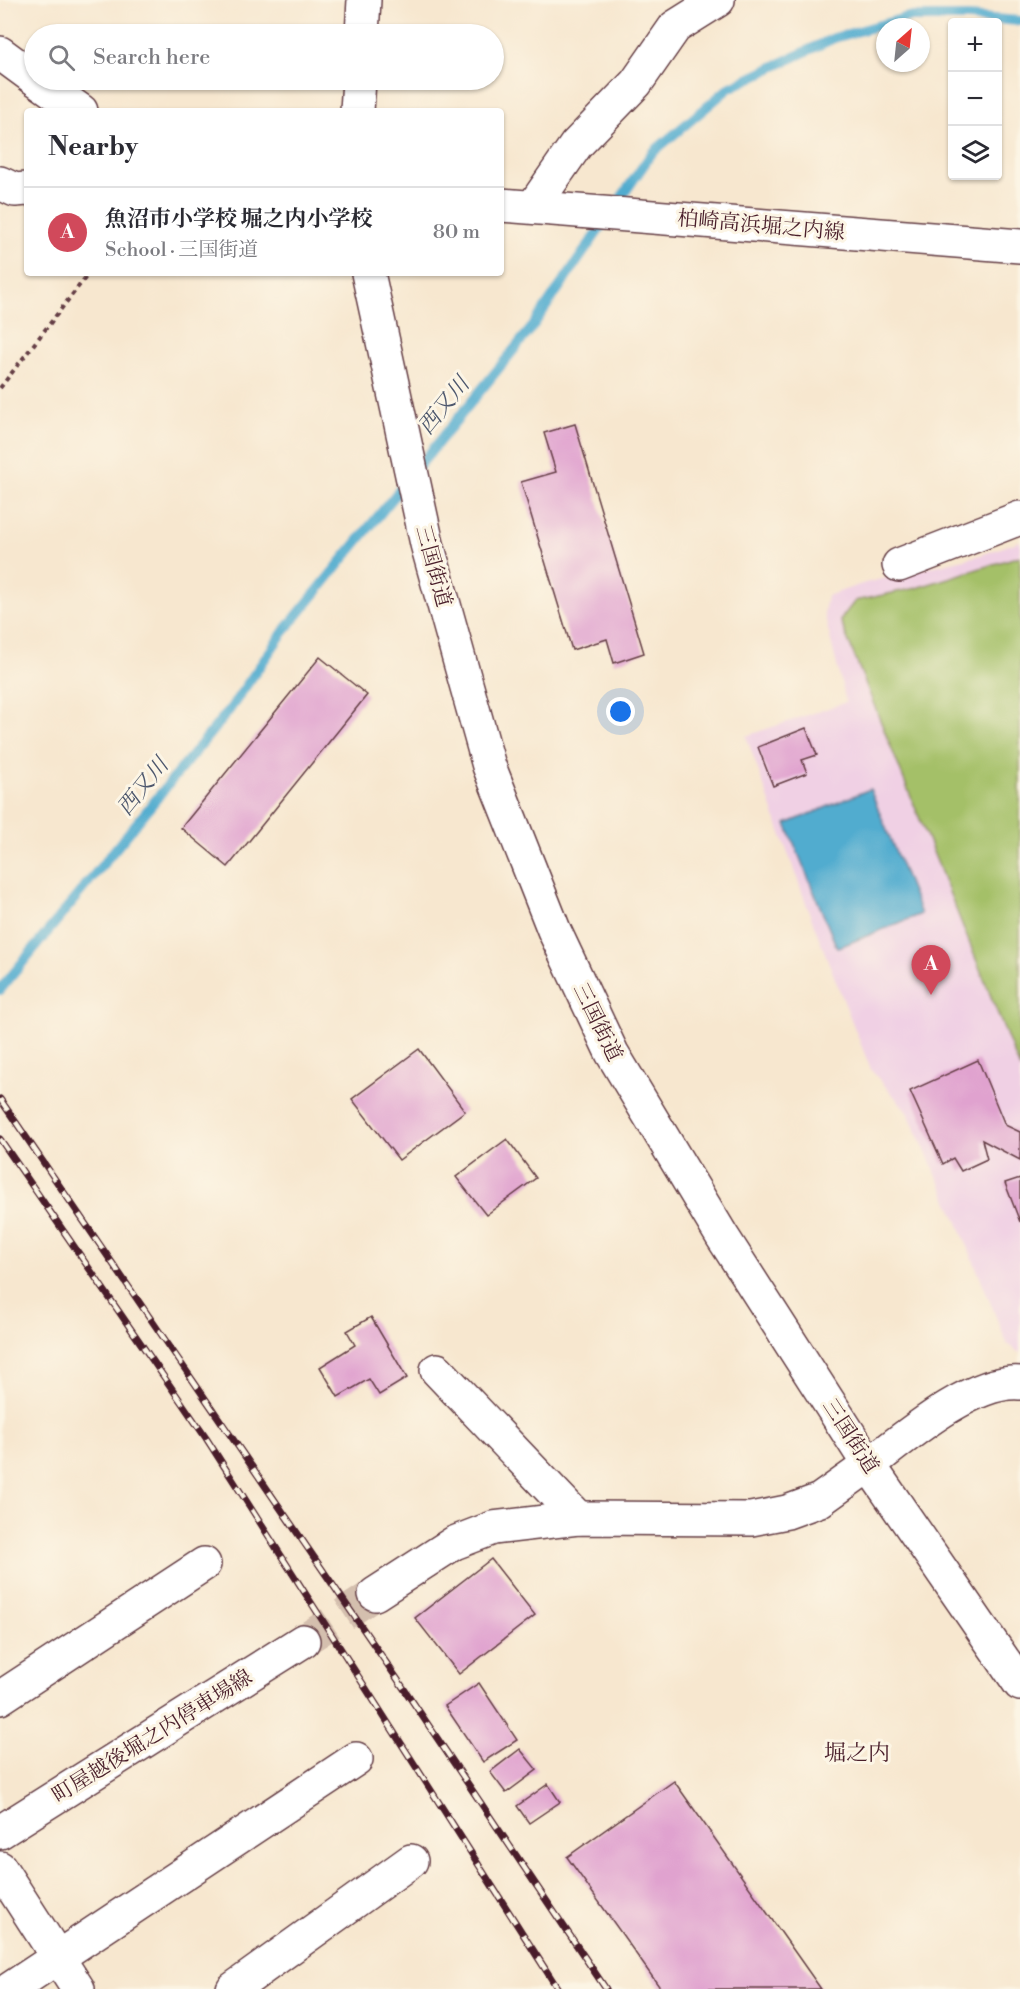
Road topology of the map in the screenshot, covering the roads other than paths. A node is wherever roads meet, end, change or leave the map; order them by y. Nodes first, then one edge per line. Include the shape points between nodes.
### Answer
1 (364, 0) edge
2 (718, 0) edge
3 (363, 24) edge
4 (0, 53) edge
5 (24, 70) edge
6 (51, 90) edge
7 (358, 90) edge
8 (77, 108) edge
9 (357, 108) edge
10 (0, 183) edge
11 (24, 189) edge
12 (504, 205) edge
13 (533, 207) junction
14 (1020, 246) edge
15 (369, 276) edge
16 (1020, 518) edge
17 (898, 565) dead end
18 (437, 1370) dead end
19 (1020, 1383) edge
20 (869, 1465) junction
21 (578, 1518) junction
22 (204, 1564) dead end
23 (375, 1594) tunnel mouth
24 (303, 1641) tunnel mouth
25 (1020, 1684) edge
26 (0, 1698) edge
27 (356, 1759) dead end
28 (0, 1832) edge
29 (411, 1861) dead end
30 (0, 1868) edge
31 (57, 1956) junction
32 (10, 1989) edge
33 (78, 1989) edge
34 (233, 1989) edge

1 - 3 main road
2 - 13 main road via 675,27 636,83 576,146
4 - 5 main road
6 - 8 main road
7 - 9 main road
10 - 11 main road
12 - 13 main road, 柏崎高浜堀之内線
13 - 14 main road, 柏崎高浜堀之内線
15 - 20 main road, 三国街道 via 427,544 489,766 555,930 612,1053 657,1131
16 - 17 main road
18 - 21 main road
19 - 20 main road via 976,1391 917,1428
20 - 21 main road via 820,1500 751,1519
20 - 25 main road, 三国街道
21 - 23 main road via 493,1528 454,1543
22 - 26 main road
24 - 28 main road, 町屋越後堀之内停車場線
27 - 31 main road
29 - 34 main road
30 - 31 main road
31 - 32 main road
31 - 33 main road

